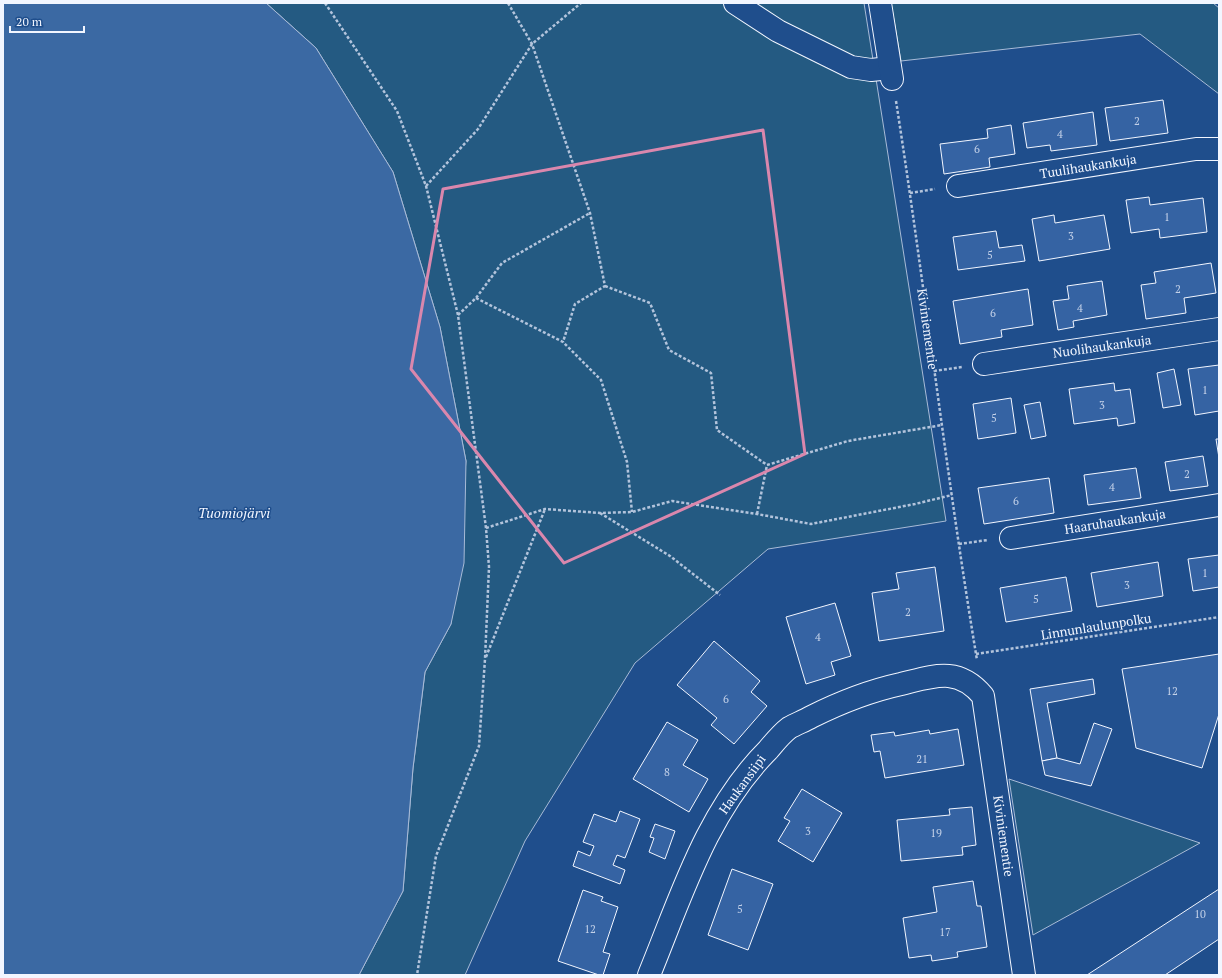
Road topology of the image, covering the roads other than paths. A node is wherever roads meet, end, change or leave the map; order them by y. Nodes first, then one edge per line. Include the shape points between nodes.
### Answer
1 (734, 3) edge
2 (880, 3) edge
3 (1219, 149) edge
4 (958, 186) dead end
5 (1219, 329) edge
6 (984, 364) dead end
7 (1219, 505) edge
8 (1011, 538) road end
9 (983, 696) joint
10 (649, 975) edge
11 (1024, 975) edge

1 - 2 street via 778,31 851,67 891,73
3 - 4 street, Tuulihaukankuja via 1196,149
5 - 6 street, Nuolihaukankuja
7 - 8 street, Haaruhaukankuja
9 - 10 street, Haukansiipi via 966,680 949,675 932,676 889,686 837,704 789,729 753,765 725,803 695,860
9 - 11 street, Kiviniementie

